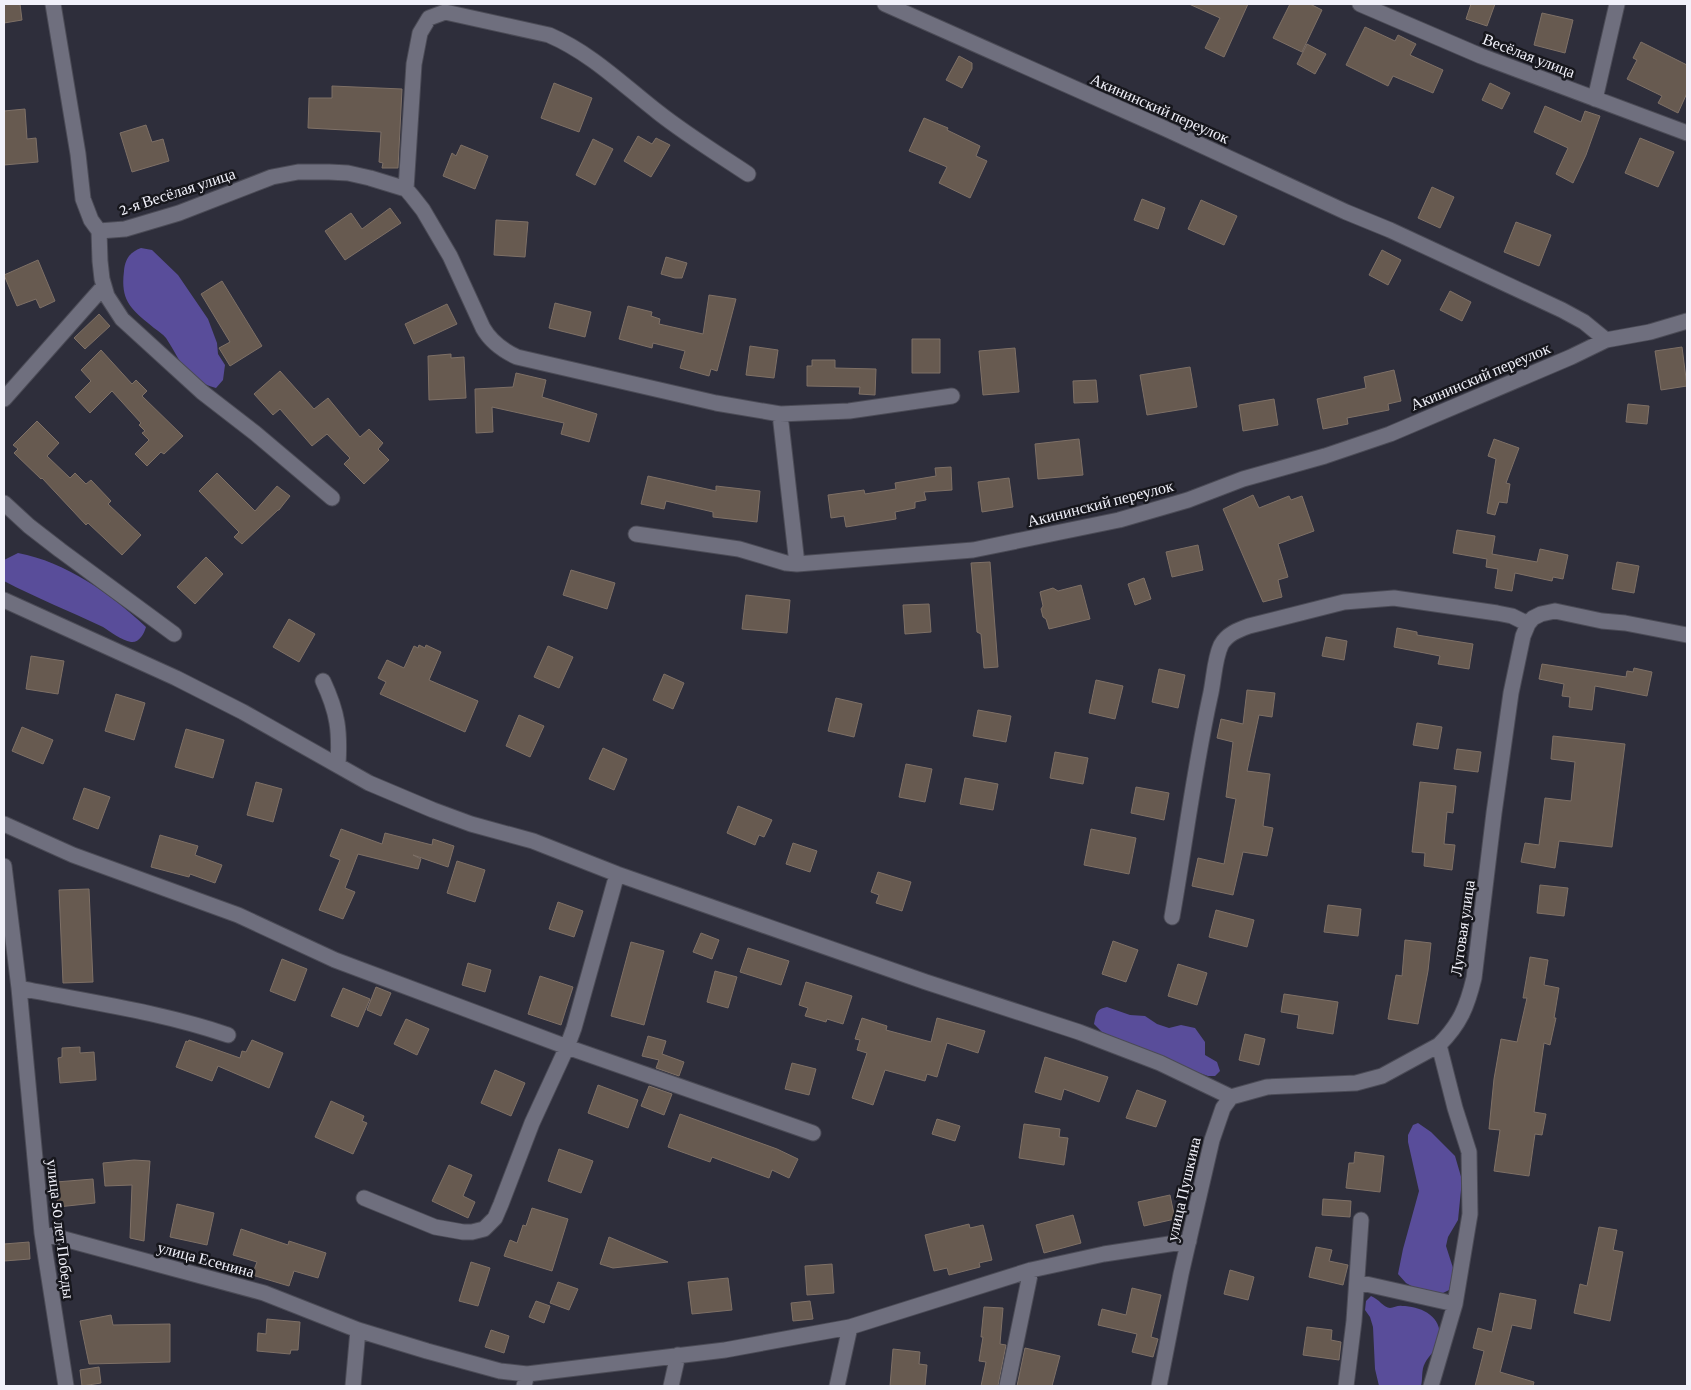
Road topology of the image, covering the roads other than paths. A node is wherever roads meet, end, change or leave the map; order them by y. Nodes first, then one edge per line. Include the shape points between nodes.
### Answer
1 (53, 4) edge
2 (884, 4) edge
3 (1360, 4) edge
4 (1617, 4) edge
5 (1595, 99) junction
6 (1687, 133) edge
7 (748, 174) dead end
8 (406, 189) junction
9 (99, 231) junction
10 (104, 286) junction
11 (1687, 321) edge
12 (1606, 340) junction
13 (952, 396) dead end
14 (4, 399) edge
15 (780, 414) junction
16 (332, 498) dead end
17 (4, 504) edge
18 (636, 534) dead end
19 (797, 564) junction
20 (4, 600) edge
21 (1528, 624) junction
22 (174, 634) dead end
23 (1687, 635) edge
24 (323, 681) dead end
25 (338, 765) junction
26 (4, 824) edge
27 (4, 866) edge
28 (617, 874) junction
29 (1172, 917) dead end
30 (19, 988) junction
31 (228, 1035) dead end
32 (1438, 1044) junction
33 (567, 1047) junction
34 (1230, 1096) junction
35 (813, 1133) dead end
36 (364, 1198) dead end
37 (1361, 1220) dead end
38 (42, 1233) junction
39 (1189, 1241) junction
40 (1031, 1270) junction
41 (1357, 1282) junction
42 (1455, 1304) junction
43 (850, 1327) junction
44 (358, 1330) junction
45 (678, 1355) junction
46 (526, 1380) edge
47 (66, 1386) edge
48 (353, 1386) edge
49 (671, 1386) edge
50 (837, 1386) edge
51 (1007, 1386) edge
52 (1160, 1386) edge
53 (1346, 1386) edge
54 (1431, 1386) edge

1 - 9 street via 83,199
2 - 12 street, Акининский переулок via 1562,310
3 - 5 street, Весёлая улица via 1481,56
4 - 5 street
5 - 6 street, Весёлая улица
7 - 8 street via 673,124 599,64 565,42 549,35 445,12 429,18 420,33 414,64
8 - 9 street, 2-я Весёлая улица via 348,173 298,172 272,177 179,213 125,229
8 - 15 street via 423,210 450,256 488,338 506,352 716,404
9 - 10 street
10 - 14 street
10 - 16 street via 122,320 202,392
11 - 12 street, Акининский переулок
12 - 19 street, Акининский переулок via 1390,434 1136,515 973,550
13 - 15 street via 849,410
15 - 19 street
17 - 22 street via 52,544
18 - 19 street, Акининский переулок via 739,549
20 - 25 street via 176,678
21 - 23 street via 1541,614 1555,612
21 - 29 street via 1497,613 1394,598 1344,602 1249,626 1228,636 1217,659
21 - 32 street, Луговая улица via 1511,693 1474,978 1462,1015
24 - 25 street via 337,716
25 - 28 street via 369,783 433,810 533,841
26 - 33 street via 73,856 238,915 335,960
27 - 30 street, улица 50 лет Победы
28 - 33 street via 581,1008
28 - 34 street via 1079,1032 1160,1063
30 - 31 street via 165,1016
30 - 38 street, улица 50 лет Победы
32 - 34 street, Луговая улица via 1382,1076 1356,1084 1268,1087
32 - 42 street via 1469,1152 1470,1214
33 - 35 street
33 - 36 street via 532,1123 495,1218 484,1229 463,1232 435,1226
34 - 39 street, улица Пушкина via 1215,1126
37 - 41 street
38 - 44 street, улица Есенина via 264,1293
38 - 47 street, улица 50 лет Победы
39 - 40 street, улица Есенина via 1104,1254
39 - 52 street, улица Пушкина
40 - 43 street, улица Есенина
40 - 51 street
41 - 42 street
41 - 53 street
42 - 54 street
43 - 45 street, улица Есенина via 725,1350
43 - 50 street
44 - 46 street, улица Есенина
44 - 48 street
45 - 46 street, улица Есенина
45 - 49 street

